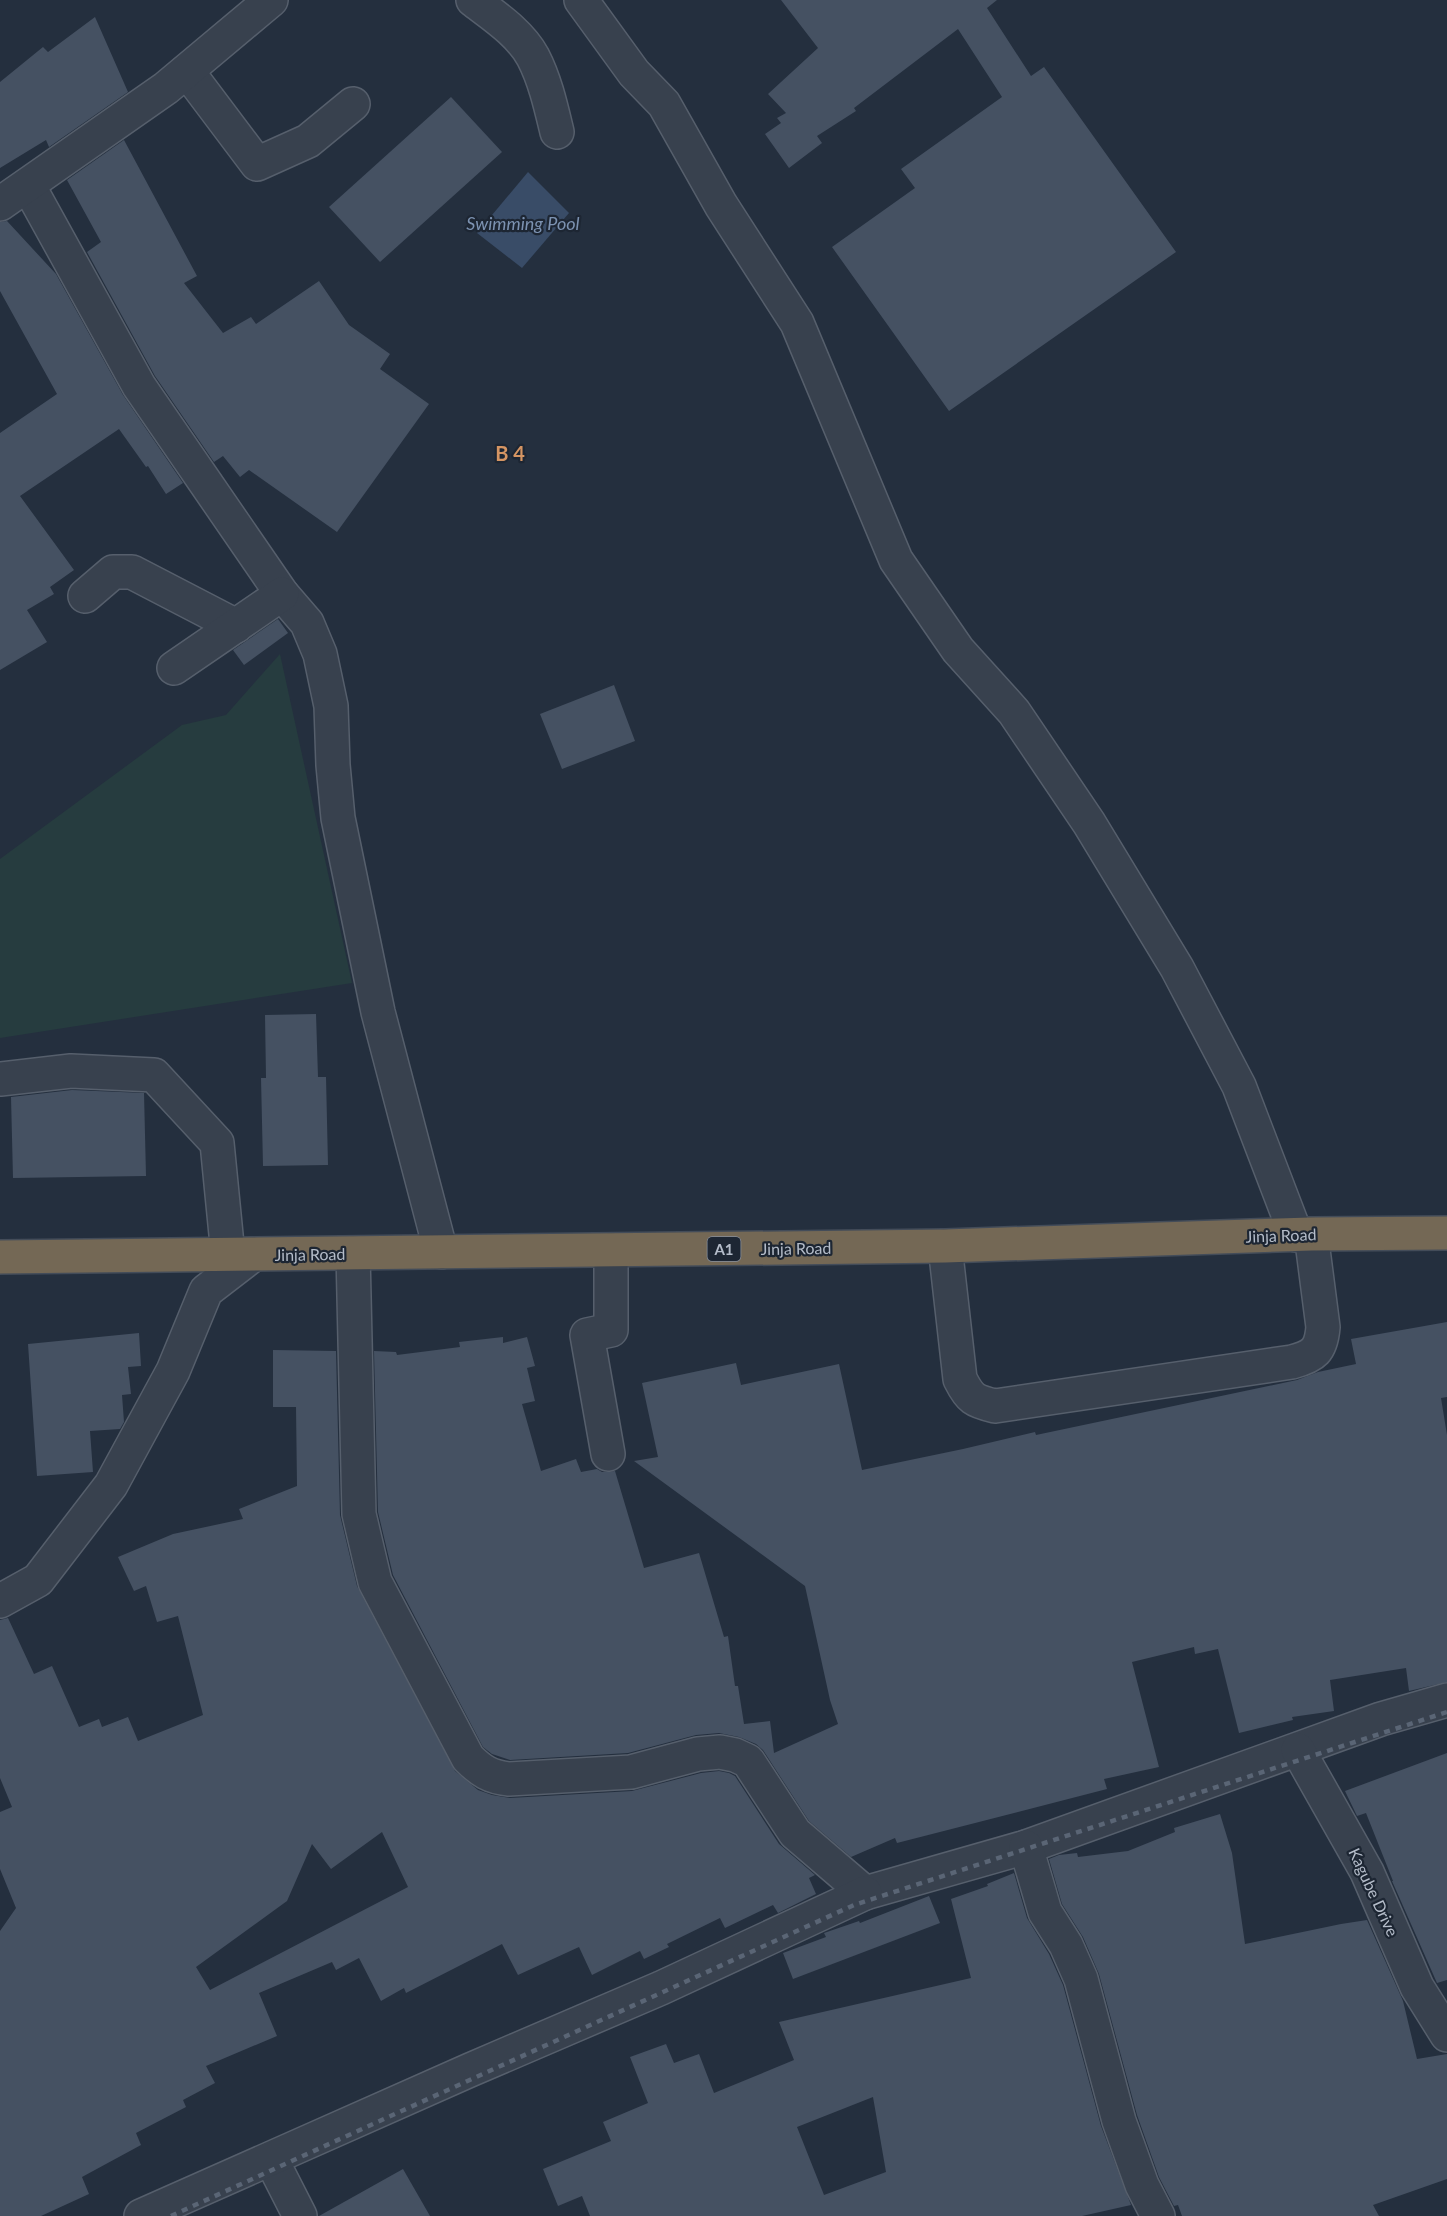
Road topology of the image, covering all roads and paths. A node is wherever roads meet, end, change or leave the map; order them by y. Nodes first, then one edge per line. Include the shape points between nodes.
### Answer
1 (271, 0) edge
2 (473, 0) edge
3 (581, 0) edge
4 (187, 70) junction
5 (353, 105) dead end
6 (557, 132) dead end
7 (28, 185) junction
8 (0, 204) edge
9 (282, 594) junction
10 (85, 596) dead end
11 (236, 626) junction
12 (174, 668) dead end
13 (0, 1078) edge
14 (1447, 1233) edge
15 (1304, 1234) junction
16 (945, 1246) junction
17 (610, 1250) junction
18 (441, 1252) junction
19 (353, 1253) junction
20 (241, 1255) junction
21 (0, 1257) edge
22 (608, 1454) dead end
23 (0, 1601) edge
24 (1447, 1700) edge
25 (1298, 1750) junction
26 (1026, 1847) junction
27 (865, 1893) junction
28 (1447, 2035) edge
29 (271, 2159) junction
30 (141, 2216) edge
31 (300, 2216) edge
32 (1158, 2216) edge

1 - 4 street
2 - 6 street via 508,26 532,56
3 - 15 street via 634,73 664,104 721,205 797,323 896,560 958,650 1014,712 1089,822 1177,968 1239,1086
4 - 5 street via 257,164 308,141
4 - 7 street
7 - 8 street
7 - 9 street via 139,386
9 - 11 street
9 - 18 street via 307,624 320,654 331,706 338,818 378,1012
10 - 11 street via 113,572 132,572
11 - 12 street
13 - 20 street via 71,1071 154,1075 217,1143
14 - 15 highway, Jinja Road / A1
15 - 16 highway, Jinja Road / A1
15 - 16 street via 1323,1327 1322,1340 1306,1358 995,1406 977,1402 960,1379
16 - 17 highway, Jinja Road / A1
17 - 18 highway, Jinja Road / A1
17 - 22 street via 611,1330 587,1335
18 - 19 highway, Jinja Road / A1
19 - 20 highway, Jinja Road / A1
19 - 27 street via 359,1514 375,1582 468,1758 481,1771 509,1779 630,1772 698,1754 735,1755 748,1761 795,1833
20 - 21 highway, Jinja Road / A1
20 - 23 street via 206,1291 173,1371 111,1485 38,1580
24 - 25 street
25 - 26 street
25 - 28 street, Kagube Drive via 1367,1872 1417,1987
26 - 27 street
26 - 32 street via 1045,1912 1081,1979 1119,2121 1142,2185
27 - 29 street via 661,1988
29 - 30 street
29 - 31 street

